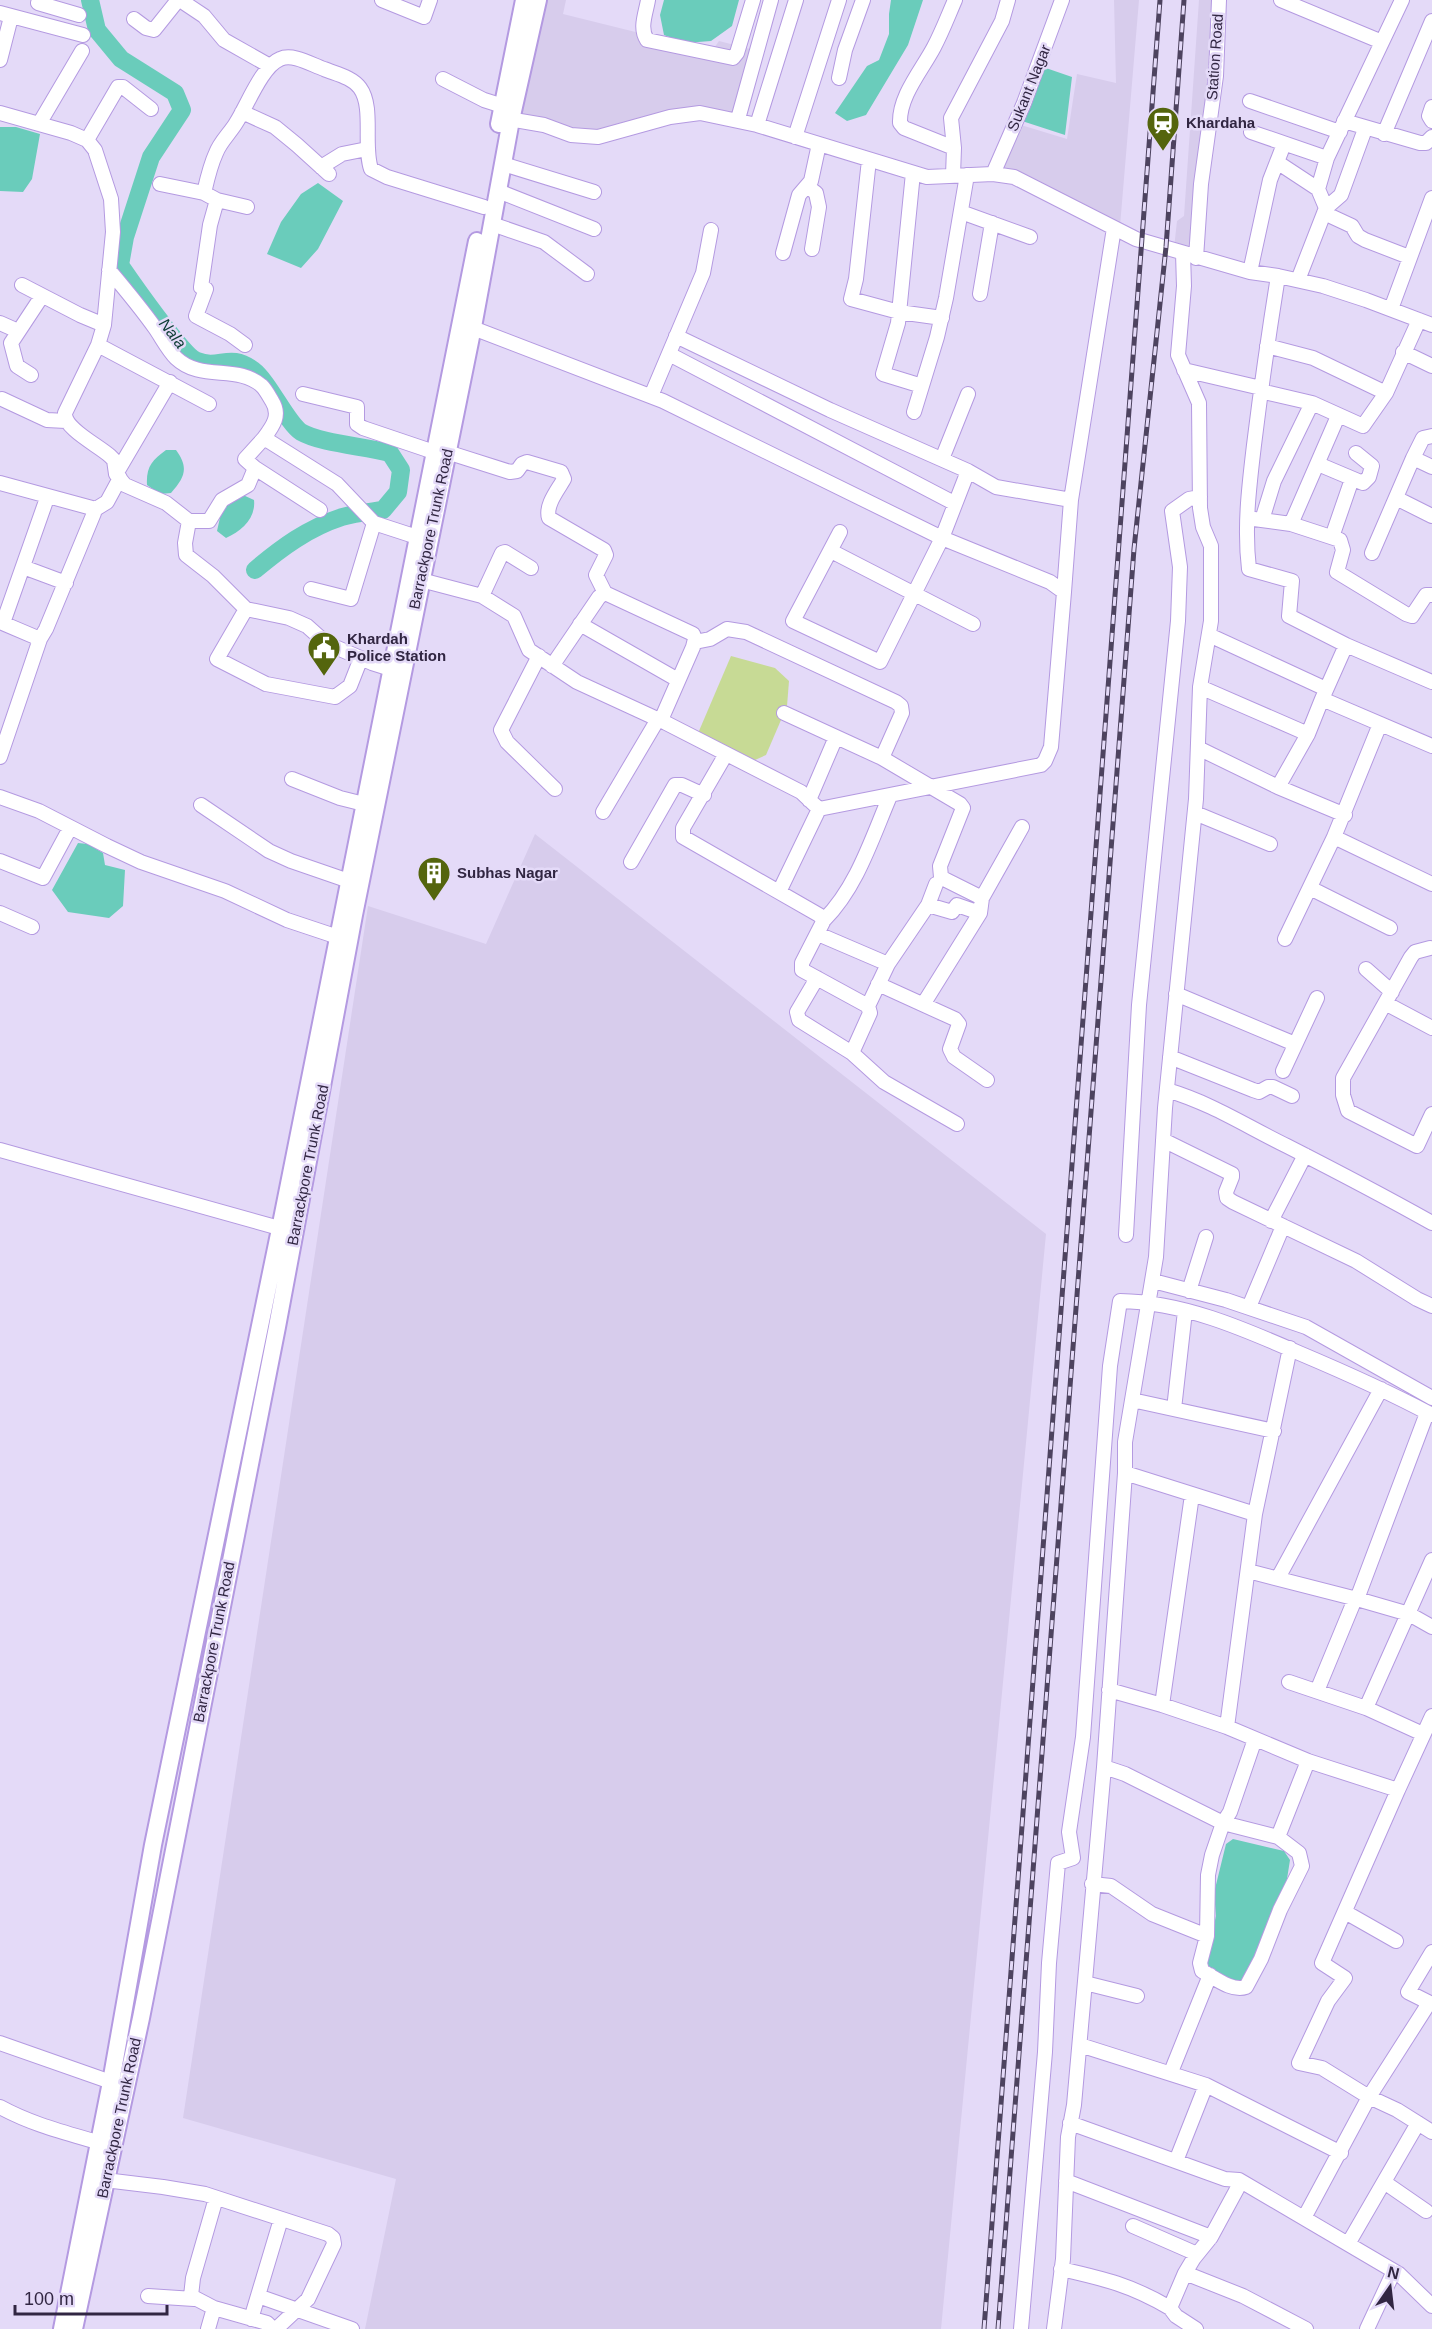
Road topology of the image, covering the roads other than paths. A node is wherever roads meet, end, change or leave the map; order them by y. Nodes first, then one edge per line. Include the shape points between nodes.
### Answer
1 (179, 0) edge
2 (382, 0) edge
3 (430, 0) edge
4 (524, 0) edge
5 (537, 0) edge
6 (648, 0) edge
7 (753, 0) edge
8 (771, 0) edge
9 (796, 0) edge
10 (839, 0) edge
11 (863, 0) edge
12 (955, 0) edge
13 (1008, 0) edge
14 (1062, 0) edge
15 (1219, 0) edge
16 (1281, 0) edge
17 (1402, 0) edge
18 (38, 1) edge
19 (5, 15) edge
20 (79, 15) dead end
21 (134, 19) dead end
22 (1432, 21) edge
23 (33, 22) junction
24 (83, 35) dead end
25 (1382, 42) junction
26 (82, 51) dead end
27 (0, 60) edge
28 (270, 66) junction
29 (839, 78) dead end
30 (443, 79) dead end
31 (1250, 101) dead end
32 (1432, 106) edge
33 (152, 109) dead end
34 (242, 112) junction
35 (0, 113) edge
36 (505, 115) junction
37 (738, 119) junction
38 (1432, 121) edge
39 (39, 124) junction
40 (757, 125) junction
41 (1342, 126) junction
42 (1365, 129) junction
43 (1251, 132) dead end
44 (1384, 134) junction
45 (795, 137) junction
46 (1432, 137) edge
47 (87, 140) junction
48 (819, 144) junction
49 (1284, 144) junction
50 (954, 148) junction
51 (367, 149) junction
52 (1327, 158) junction
53 (869, 159) junction
54 (1277, 162) junction
55 (503, 164) junction
56 (912, 172) junction
57 (993, 174) junction
58 (960, 175) junction
59 (160, 184) dead end
60 (808, 187) junction
61 (1318, 189) junction
62 (498, 192) junction
63 (594, 192) dead end
64 (204, 193) junction
65 (1432, 198) edge
66 (217, 200) junction
67 (247, 207) dead end
68 (484, 207) junction
69 (1325, 211) junction
70 (961, 212) junction
71 (492, 224) junction
72 (992, 224) junction
73 (1114, 228) junction
74 (594, 229) dead end
75 (711, 230) dead end
76 (1426, 231) edge
77 (1030, 237) dead end
78 (812, 249) dead end
79 (783, 253) dead end
80 (1190, 255) junction
81 (1409, 257) junction
82 (109, 270) junction
83 (1250, 272) junction
84 (587, 274) dead end
85 (1278, 276) junction
86 (1298, 280) junction
87 (22, 285) dead end
88 (980, 294) dead end
89 (42, 296) junction
90 (1391, 309) junction
91 (899, 312) junction
92 (942, 318) junction
93 (0, 323) edge
94 (1426, 323) edge
95 (104, 325) junction
96 (467, 325) junction
97 (18, 332) junction
98 (676, 336) junction
99 (98, 345) junction
100 (245, 345) dead end
101 (1267, 346) junction
102 (1403, 352) junction
103 (669, 354) junction
104 (1432, 366) edge
105 (1184, 370) junction
106 (31, 375) dead end
107 (170, 382) junction
108 (922, 386) junction
109 (1261, 390) junction
110 (968, 393) dead end
111 (1386, 393) junction
112 (303, 394) dead end
113 (651, 396) junction
114 (2, 399) dead end
115 (1312, 403) junction
116 (209, 404) dead end
117 (914, 412) dead end
118 (1338, 416) junction
119 (66, 422) junction
120 (1432, 436) edge
121 (264, 438) junction
122 (441, 452) junction
123 (1356, 453) dead end
124 (1413, 458) junction
125 (942, 459) junction
126 (1318, 464) junction
127 (1432, 467) edge
128 (255, 468) junction
129 (968, 471) junction
130 (118, 476) junction
131 (1352, 479) junction
132 (0, 483) edge
133 (1200, 497) junction
134 (47, 498) junction
135 (1396, 498) junction
136 (1071, 500) junction
137 (954, 503) junction
138 (94, 510) junction
139 (320, 510) dead end
140 (1432, 516) edge
141 (370, 518) junction
142 (1246, 518) junction
143 (1262, 520) junction
144 (189, 521) junction
145 (1292, 524) junction
146 (840, 532) dead end
147 (417, 537) junction
148 (1332, 537) junction
149 (942, 538) junction
150 (831, 551) junction
151 (1372, 553) dead end
152 (23, 567) junction
153 (531, 568) dead end
154 (421, 580) junction
155 (66, 583) junction
156 (311, 589) dead end
157 (913, 592) junction
158 (1064, 592) junction
159 (604, 593) junction
160 (1432, 595) edge
161 (482, 596) junction
162 (246, 609) junction
163 (2, 623) edge
164 (580, 624) junction
165 (973, 624) dead end
166 (1209, 635) junction
167 (40, 639) junction
168 (695, 642) junction
169 (1346, 645) junction
170 (539, 656) junction
171 (361, 658) junction
172 (552, 666) junction
173 (397, 669) junction
174 (678, 680) junction
175 (1432, 682) edge
176 (1200, 687) junction
177 (1324, 694) junction
178 (784, 713) dead end
179 (659, 720) junction
180 (1380, 724) junction
181 (1308, 734) junction
182 (836, 737) junction
183 (1432, 746) edge
184 (1198, 748) junction
185 (726, 754) junction
186 (0, 757) edge
187 (882, 758) junction
188 (292, 778) dead end
189 (931, 786) junction
190 (1278, 787) junction
191 (555, 789) dead end
192 (704, 795) junction
193 (890, 795) junction
194 (0, 797) edge
195 (364, 804) junction
196 (201, 805) dead end
197 (814, 805) junction
198 (603, 812) dead end
199 (1195, 813) junction
200 (1345, 815) junction
201 (1022, 827) dead end
202 (70, 828) junction
203 (1334, 837) junction
204 (1270, 844) dead end
205 (0, 861) edge
206 (631, 862) dead end
207 (349, 881) junction
208 (936, 884) dead end
209 (1432, 884) edge
210 (1310, 888) junction
211 (779, 892) junction
212 (982, 898) junction
213 (928, 905) junction
214 (0, 913) edge
215 (980, 913) junction
216 (824, 920) junction
217 (32, 927) dead end
218 (1390, 928) dead end
219 (818, 934) junction
220 (338, 937) junction
221 (1285, 939) dead end
222 (1431, 948) edge
223 (888, 964) junction
224 (1366, 969) dead end
225 (817, 978) junction
226 (878, 984) junction
227 (1176, 994) junction
228 (1317, 998) dead end
229 (1388, 998) junction
230 (924, 1003) junction
231 (868, 1006) junction
232 (1432, 1028) edge
233 (1296, 1044) junction
234 (852, 1053) junction
235 (1170, 1057) junction
236 (1283, 1071) dead end
237 (987, 1080) dead end
238 (1167, 1090) junction
239 (1292, 1096) dead end
240 (1432, 1114) edge
241 (957, 1124) dead end
242 (1163, 1140) junction
243 (0, 1150) edge
244 (1305, 1155) junction
245 (1277, 1223) junction
246 (1432, 1223) edge
247 (288, 1231) junction
248 (1126, 1235) dead end
249 (1206, 1237) dead end
250 (1153, 1281) junction
251 (1189, 1290) junction
252 (1150, 1301) junction
253 (1432, 1306) edge
254 (1249, 1307) junction
255 (1185, 1311) junction
256 (1290, 1348) junction
257 (1381, 1389) junction
258 (1432, 1398) edge
259 (1132, 1400) junction
260 (1174, 1409) junction
261 (1430, 1414) edge
262 (1274, 1431) junction
263 (1125, 1473) junction
264 (1192, 1495) junction
265 (1255, 1514) junction
266 (1432, 1560) edge
267 (1248, 1570) junction
268 (1278, 1578) junction
269 (1356, 1599) junction
270 (1409, 1614) junction
271 (1432, 1627) edge
272 (1289, 1682) dead end
273 (1108, 1689) junction
274 (1317, 1691) junction
275 (1162, 1705) junction
276 (1366, 1708) junction
277 (1432, 1716) edge
278 (1227, 1727) junction
279 (1423, 1734) junction
280 (1255, 1739) junction
281 (1308, 1761) junction
282 (1104, 1767) junction
283 (1398, 1790) junction
284 (1223, 1823) junction
285 (1278, 1837) junction
286 (1092, 1884) junction
287 (1345, 1912) junction
288 (1207, 1936) junction
289 (1396, 1941) dead end
290 (1432, 1952) edge
291 (1210, 1975) junction
292 (1085, 1983) junction
293 (1137, 1996) dead end
294 (1431, 2004) edge
295 (0, 2043) edge
296 (1080, 2045) junction
297 (1170, 2072) junction
298 (111, 2082) junction
299 (1206, 2085) junction
300 (1369, 2097) junction
301 (3, 2108) edge
302 (0, 2123) edge
303 (1070, 2123) junction
304 (1418, 2123) junction
305 (1432, 2132) edge
306 (97, 2142) junction
307 (1341, 2152) junction
308 (1176, 2161) junction
309 (105, 2180) junction
310 (1239, 2180) junction
311 (1066, 2181) junction
312 (1384, 2182) junction
313 (216, 2198) junction
314 (1426, 2211) dead end
315 (1304, 2218) junction
316 (280, 2219) junction
317 (1133, 2226) dead end
318 (1211, 2237) junction
319 (1348, 2244) junction
320 (1197, 2254) junction
321 (1061, 2269) junction
322 (1394, 2271) junction
323 (1185, 2273) junction
324 (148, 2296) dead end
325 (258, 2296) junction
326 (194, 2299) junction
327 (1432, 2306) edge
328 (214, 2308) junction
329 (1170, 2308) junction
330 (298, 2310) junction
331 (251, 2319) junction
332 (62, 2329) edge
333 (74, 2329) edge
334 (208, 2329) edge
335 (274, 2329) edge
336 (352, 2329) edge
337 (1021, 2329) edge
338 (1054, 2329) edge
339 (1196, 2329) edge
340 (1306, 2329) edge
341 (1367, 2329) edge

1 - 21 street via 154,30
1 - 28 street via 204,16 224,40
2 - 3 street via 424,17
4 - 36 main road, Barrackpore Trunk Road
5 - 36 main road, Barrackpore Trunk Road
6 - 7 street via 643,28 647,40 733,58
8 - 37 street
9 - 40 street
10 - 45 street
11 - 29 street
12 - 50 street via 900,116 904,128
13 - 50 street via 1002,21 951,118
14 - 57 street, Sukant Nagar
15 - 80 street, Station Road via 1216,76
16 - 25 street
17 - 25 street
18 - 20 street
18 - 23 street
19 - 23 street
19 - 27 street
22 - 44 street
23 - 24 street
25 - 41 street
26 - 39 street
28 - 34 street
28 - 51 street via 290,57 349,79 360,88 365,99
30 - 36 street
31 - 41 street
32 - 38 street
33 - 47 street via 118,87
34 - 51 street via 275,128 325,171 342,154
34 - 64 street via 216,152
35 - 39 street
36 - 37 street via 571,135 598,137 690,114
36 - 55 main road, Barrackpore Trunk Road
36 - 68 main road, Barrackpore Trunk Road
37 - 40 street
39 - 47 street
40 - 45 street
41 - 42 street
41 - 52 street
42 - 44 street
42 - 69 street via 1341,195
43 - 49 street
44 - 46 street via 1420,143
45 - 48 street
47 - 82 street via 95,150 111,199
48 - 53 street
48 - 60 street
49 - 52 street
49 - 54 street
50 - 58 street
51 - 68 street via 371,169 387,177
52 - 61 street
53 - 56 street
53 - 91 street via 858,269 851,299
54 - 61 street
54 - 83 street
55 - 62 main road, Barrackpore Trunk Road
55 - 63 street
56 - 58 street via 927,177
56 - 91 street
57 - 58 street
57 - 73 street via 1014,177
58 - 70 street
59 - 64 street
60 - 78 street via 816,193 819,207
60 - 79 street via 797,199
61 - 69 street
62 - 71 main road, Barrackpore Trunk Road
62 - 74 street
64 - 66 street
65 - 76 street
66 - 67 street
66 - 100 street via 201,287 206,289 196,316
68 - 96 main road, Barrackpore Trunk Road
69 - 81 street via 1352,226 1365,240
69 - 86 street
70 - 72 street
70 - 92 street
71 - 84 street via 544,242
71 - 96 main road, Barrackpore Trunk Road
72 - 77 street
72 - 88 street
73 - 80 street via 1136,239
73 - 136 street
75 - 98 street via 703,273
76 - 81 street
80 - 83 street
80 - 105 street, Station Road via 1178,355
81 - 90 street
82 - 95 street
82 - 121 street via 174,357 187,367 250,378 262,387 277,415
83 - 85 street
85 - 86 street
85 - 101 street
86 - 90 street
87 - 89 street
89 - 95 street
89 - 97 street
90 - 94 street
91 - 92 street
91 - 108 street via 883,374
92 - 108 street
93 - 97 street
94 - 102 street
95 - 99 street
96 - 113 street
96 - 122 main road, Barrackpore Trunk Road
97 - 106 street via 11,348 17,366
98 - 103 street
98 - 125 street
99 - 107 street
99 - 119 street via 72,395
101 - 109 street
101 - 111 street via 1314,358
102 - 104 street
102 - 111 street
103 - 113 street
103 - 137 street
105 - 109 street
105 - 133 street, Station Road via 1199,403
107 - 116 street
107 - 130 street
108 - 117 street
109 - 115 street
109 - 142 street
110 - 125 street
111 - 118 street via 1363,426
112 - 122 street via 357,407 357,424 363,428
113 - 149 street
114 - 119 street via 47,420
115 - 118 street
115 - 143 street via 1274,481
118 - 126 street
119 - 130 street via 114,460
120 - 124 street via 1423,438
121 - 128 street via 245,459
121 - 141 street via 337,484
122 - 147 main road, Barrackpore Trunk Road
122 - 154 main road, Barrackpore Trunk Road
122 - 159 street via 510,472 527,462 561,472 564,479 547,513 549,518 604,550 606,555 596,575
123 - 131 street via 1372,466 1363,483
124 - 127 street
124 - 135 street
125 - 129 street
126 - 131 street
126 - 145 street
128 - 139 street
128 - 144 street via 248,485 222,500 209,521
129 - 136 street via 996,487
129 - 137 street
130 - 138 street via 107,502
130 - 144 street via 125,485 166,503
131 - 148 street
132 - 134 street
133 - 166 street, Station Road via 1203,527 1211,546
133 - 248 street via 1172,511 1180,567 1178,621 1139,1005
134 - 138 street
134 - 152 street
135 - 140 street
135 - 151 street
136 - 158 street
137 - 149 street
138 - 155 street
141 - 147 street
141 - 156 street via 351,599
142 - 143 street
142 - 169 street via 1249,569 1292,581 1289,616
143 - 145 street
144 - 162 street via 186,555
145 - 148 street
146 - 150 street
147 - 173 main road, Barrackpore Trunk Road
148 - 160 street via 1340,540 1343,550 1336,572 1406,614 1412,615 1426,595
149 - 157 street
149 - 158 street via 1050,582
150 - 157 street
150 - 157 street via 794,621 880,662
152 - 155 street
152 - 163 street
153 - 161 street via 502,553
154 - 161 street
154 - 173 main road, Barrackpore Trunk Road
155 - 167 street
157 - 165 street
158 - 189 street via 1051,747 1046,761 1036,767
159 - 164 street
159 - 168 street via 693,634
161 - 170 street via 514,616 529,650
162 - 171 street via 289,618 326,643
162 - 171 street via 217,659 266,684 335,696 350,686
163 - 167 street
164 - 172 street
164 - 174 street
166 - 176 street, Station Road
166 - 177 street
167 - 186 street
168 - 174 street
168 - 187 street via 727,629 746,632 896,702 902,713
169 - 175 street
169 - 177 street
170 - 172 street
170 - 191 street via 501,730 507,742
171 - 173 street
172 - 179 street via 577,682
173 - 195 main road, Barrackpore Trunk Road
173 - 247 main road, Barrackpore Trunk Road via 354,915
174 - 179 street
176 - 181 street
176 - 184 street, Station Road
177 - 180 street
177 - 181 street
178 - 182 street
179 - 185 street
179 - 198 street
180 - 183 street
180 - 200 street
181 - 190 street
182 - 187 street
182 - 197 street
184 - 190 street
184 - 199 street, Station Road
185 - 192 street
185 - 197 street via 801,792
187 - 189 street
188 - 195 street
189 - 193 street
189 - 212 street via 963,808 940,866 941,877
190 - 200 street
192 - 206 street via 675,785
192 - 211 street via 683,828 683,837
193 - 197 street
193 - 216 street via 852,884
194 - 202 street
195 - 207 main road, Barrackpore Trunk Road
196 - 207 street via 269,851
197 - 211 street
199 - 204 street
199 - 227 street, Station Road
200 - 203 street
201 - 212 street
202 - 205 street via 43,878
202 - 220 street via 141,862
203 - 209 street
203 - 210 street
207 - 220 main road, Barrackpore Trunk Road
208 - 213 street
210 - 218 street
210 - 221 street
211 - 216 street
212 - 215 street
213 - 215 street via 952,912 957,904
213 - 223 street
214 - 217 street
215 - 230 street
216 - 219 street
219 - 223 street
219 - 225 street via 802,963 802,970
220 - 247 main road, Barrackpore Trunk Road
222 - 229 street via 1415,952
223 - 226 street
224 - 229 street
225 - 231 street
225 - 234 street via 799,1007 799,1020
226 - 230 street
226 - 231 street
227 - 233 street
227 - 235 street, Station Road
228 - 233 street
229 - 232 street
229 - 240 street via 1343,1078 1348,1111 1417,1146
230 - 237 street via 955,1019 959,1024 950,1049 954,1057
231 - 234 street via 870,1013
233 - 236 street
234 - 241 street via 884,1082
235 - 238 street, Station Road
235 - 239 street via 1259,1092 1273,1087
238 - 242 street, Station Road
238 - 244 street via 1199,1100
242 - 245 street via 1232,1174 1227,1198
242 - 250 street, Station Road
243 - 247 street
244 - 245 street
244 - 246 street
245 - 253 street via 1356,1261
245 - 254 street
247 - 298 main road, Barrackpore Trunk Road via 153,1845
247 - 309 main road, Barrackpore Trunk Road via 141,2018
249 - 251 street
250 - 251 street
250 - 252 street, Station Road
251 - 254 street
252 - 255 street
252 - 259 street, Station Road
252 - 337 street via 1120,1301 1110,1366 1083,1737 1070,1832 1073,1858 1058,1863
254 - 258 street via 1306,1327
255 - 256 street via 1240,1327
255 - 260 street
256 - 257 street
256 - 262 street
257 - 261 street
257 - 268 street
259 - 260 street
259 - 263 street, Station Road
260 - 262 street
261 - 269 street
262 - 265 street
263 - 264 street
263 - 273 street, Station Road
264 - 265 street
264 - 275 street
265 - 267 street
266 - 270 street
267 - 268 street
267 - 278 street
268 - 269 street
269 - 270 street
269 - 274 street
270 - 271 street
270 - 276 street
272 - 274 street
273 - 275 street
273 - 282 street, Station Road
274 - 276 street
275 - 278 street
276 - 279 street
277 - 279 street
278 - 280 street
279 - 283 street
280 - 281 street
280 - 284 street
281 - 283 street
281 - 285 street
282 - 284 street
282 - 286 street, Station Road
283 - 287 street
284 - 285 street
284 - 288 street via 1209,1875
285 - 291 street via 1299,1853 1302,1866 1261,1959 1243,1989
286 - 288 street via 1111,1886 1152,1914
286 - 292 street, Station Road
287 - 289 street
287 - 300 street via 1322,1963 1345,1978 1328,2001 1299,2062 1322,2068
288 - 291 street via 1200,1968
290 - 294 street via 1408,1992
291 - 297 street
292 - 293 street
292 - 296 street, Station Road
294 - 300 street
295 - 298 street
296 - 297 street
296 - 303 street, Station Road
297 - 299 street
298 - 306 main road, Barrackpore Trunk Road
299 - 307 street
299 - 308 street
300 - 304 street
300 - 307 street
301 - 302 street
301 - 306 street via 41,2127
303 - 308 street
303 - 311 street, Station Road
304 - 305 street
304 - 312 street
306 - 332 main road, Barrackpore Trunk Road
307 - 315 street
308 - 310 street via 1225,2179
309 - 313 street
309 - 333 main road, Barrackpore Trunk Road
310 - 315 street
310 - 318 street
311 - 318 street
311 - 321 street, Station Road
312 - 314 street
312 - 319 street
313 - 316 street
313 - 326 street via 192,2278 190,2296
315 - 319 street
316 - 325 street
316 - 330 street via 333,2238 334,2244 308,2299
317 - 320 street
318 - 320 street
319 - 322 street
320 - 323 street
321 - 329 street via 1112,2280
321 - 338 street, Station Road
322 - 327 street
322 - 341 street
323 - 329 street
323 - 340 street via 1243,2295
324 - 326 street
325 - 330 street
325 - 331 street
326 - 328 street
328 - 331 street
328 - 334 street
329 - 339 street
330 - 335 street
330 - 336 street
331 - 335 street

